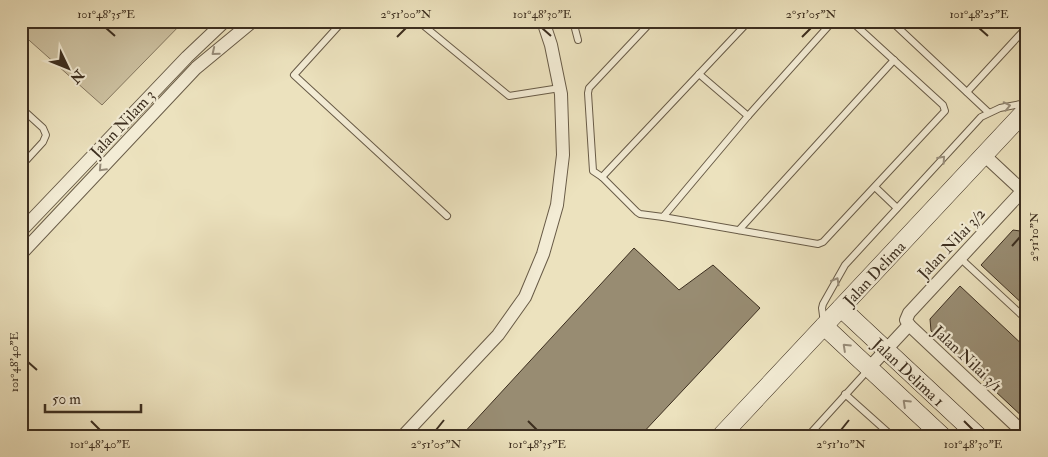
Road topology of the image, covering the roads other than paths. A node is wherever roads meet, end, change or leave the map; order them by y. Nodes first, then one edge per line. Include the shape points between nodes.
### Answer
1 (225, 21) edge
2 (253, 21) edge
3 (343, 21) edge
4 (418, 21) edge
5 (543, 21) edge
6 (573, 21) edge
7 (652, 21) edge
8 (749, 21) edge
9 (833, 21) edge
10 (851, 21) edge
11 (891, 21) edge
12 (1027, 27) edge
13 (578, 40) dead end
14 (894, 60) junction
15 (699, 74) junction
16 (560, 88) junction
17 (967, 92) junction
18 (1027, 102) edge
19 (21, 108) edge
20 (1027, 109) edge
21 (988, 112) junction
22 (748, 116) junction
23 (984, 155) junction
24 (21, 166) edge
25 (602, 177) junction
26 (875, 187) junction
27 (1025, 190) edge
28 (897, 208) junction
29 (447, 216) dead end
30 (662, 217) junction
31 (739, 230) junction
32 (21, 231) edge
33 (21, 254) edge
34 (960, 258) junction
35 (841, 308) junction
36 (1027, 320) edge
37 (909, 325) junction
38 (824, 326) junction
39 (885, 350) junction
40 (869, 368) junction
41 (845, 394) junction
42 (403, 436) edge
43 (722, 436) edge
44 (808, 436) edge
45 (892, 436) edge
46 (942, 436) edge
47 (978, 436) edge
48 (1027, 436) edge

1 - 32 street, Jalan Nilam 3
2 -> 33 street, Jalan Nilam 3 via 196,68
3 - 29 lane via 294,75
4 - 16 lane via 509,96
5 - 16 street
6 - 13 lane
7 - 25 lane via 588,91 593,169
8 - 15 lane
9 - 22 lane
10 - 14 lane
11 - 17 lane
12 - 17 lane
14 - 26 lane via 943,105 945,111
14 - 31 lane
15 - 22 lane
15 - 25 lane
16 - 42 street via 563,155 557,205 542,254 524,296 498,335
17 - 21 lane
21 -> 18 lane
19 - 24 lane via 43,128 46,135
20 - 23 street, Jalan Delima
28 -> 21 lane
22 - 30 lane
23 - 27 street
23 - 35 street, Jalan Delima
25 - 30 lane via 637,212
26 - 28 lane
26 - 31 lane via 821,244
27 - 34 street, Jalan Nilai 3/2
38 -> 28 lane via 823,304 844,267
30 - 31 lane
34 - 36 lane
34 - 37 street, Jalan Nilai 3/2 via 909,313 906,320
35 - 38 street, Jalan Delima
35 - 39 street, Jalan Delima 1
37 - 39 street
37 - 48 street, Jalan Nilai 3/1
40 -> 38 street, Jalan Delima 1
38 - 43 street, Jalan Delima
39 - 40 street
39 - 47 street, Jalan Delima 1
40 - 41 lane
46 -> 40 street, Jalan Delima 1
41 - 44 lane
41 - 45 lane

